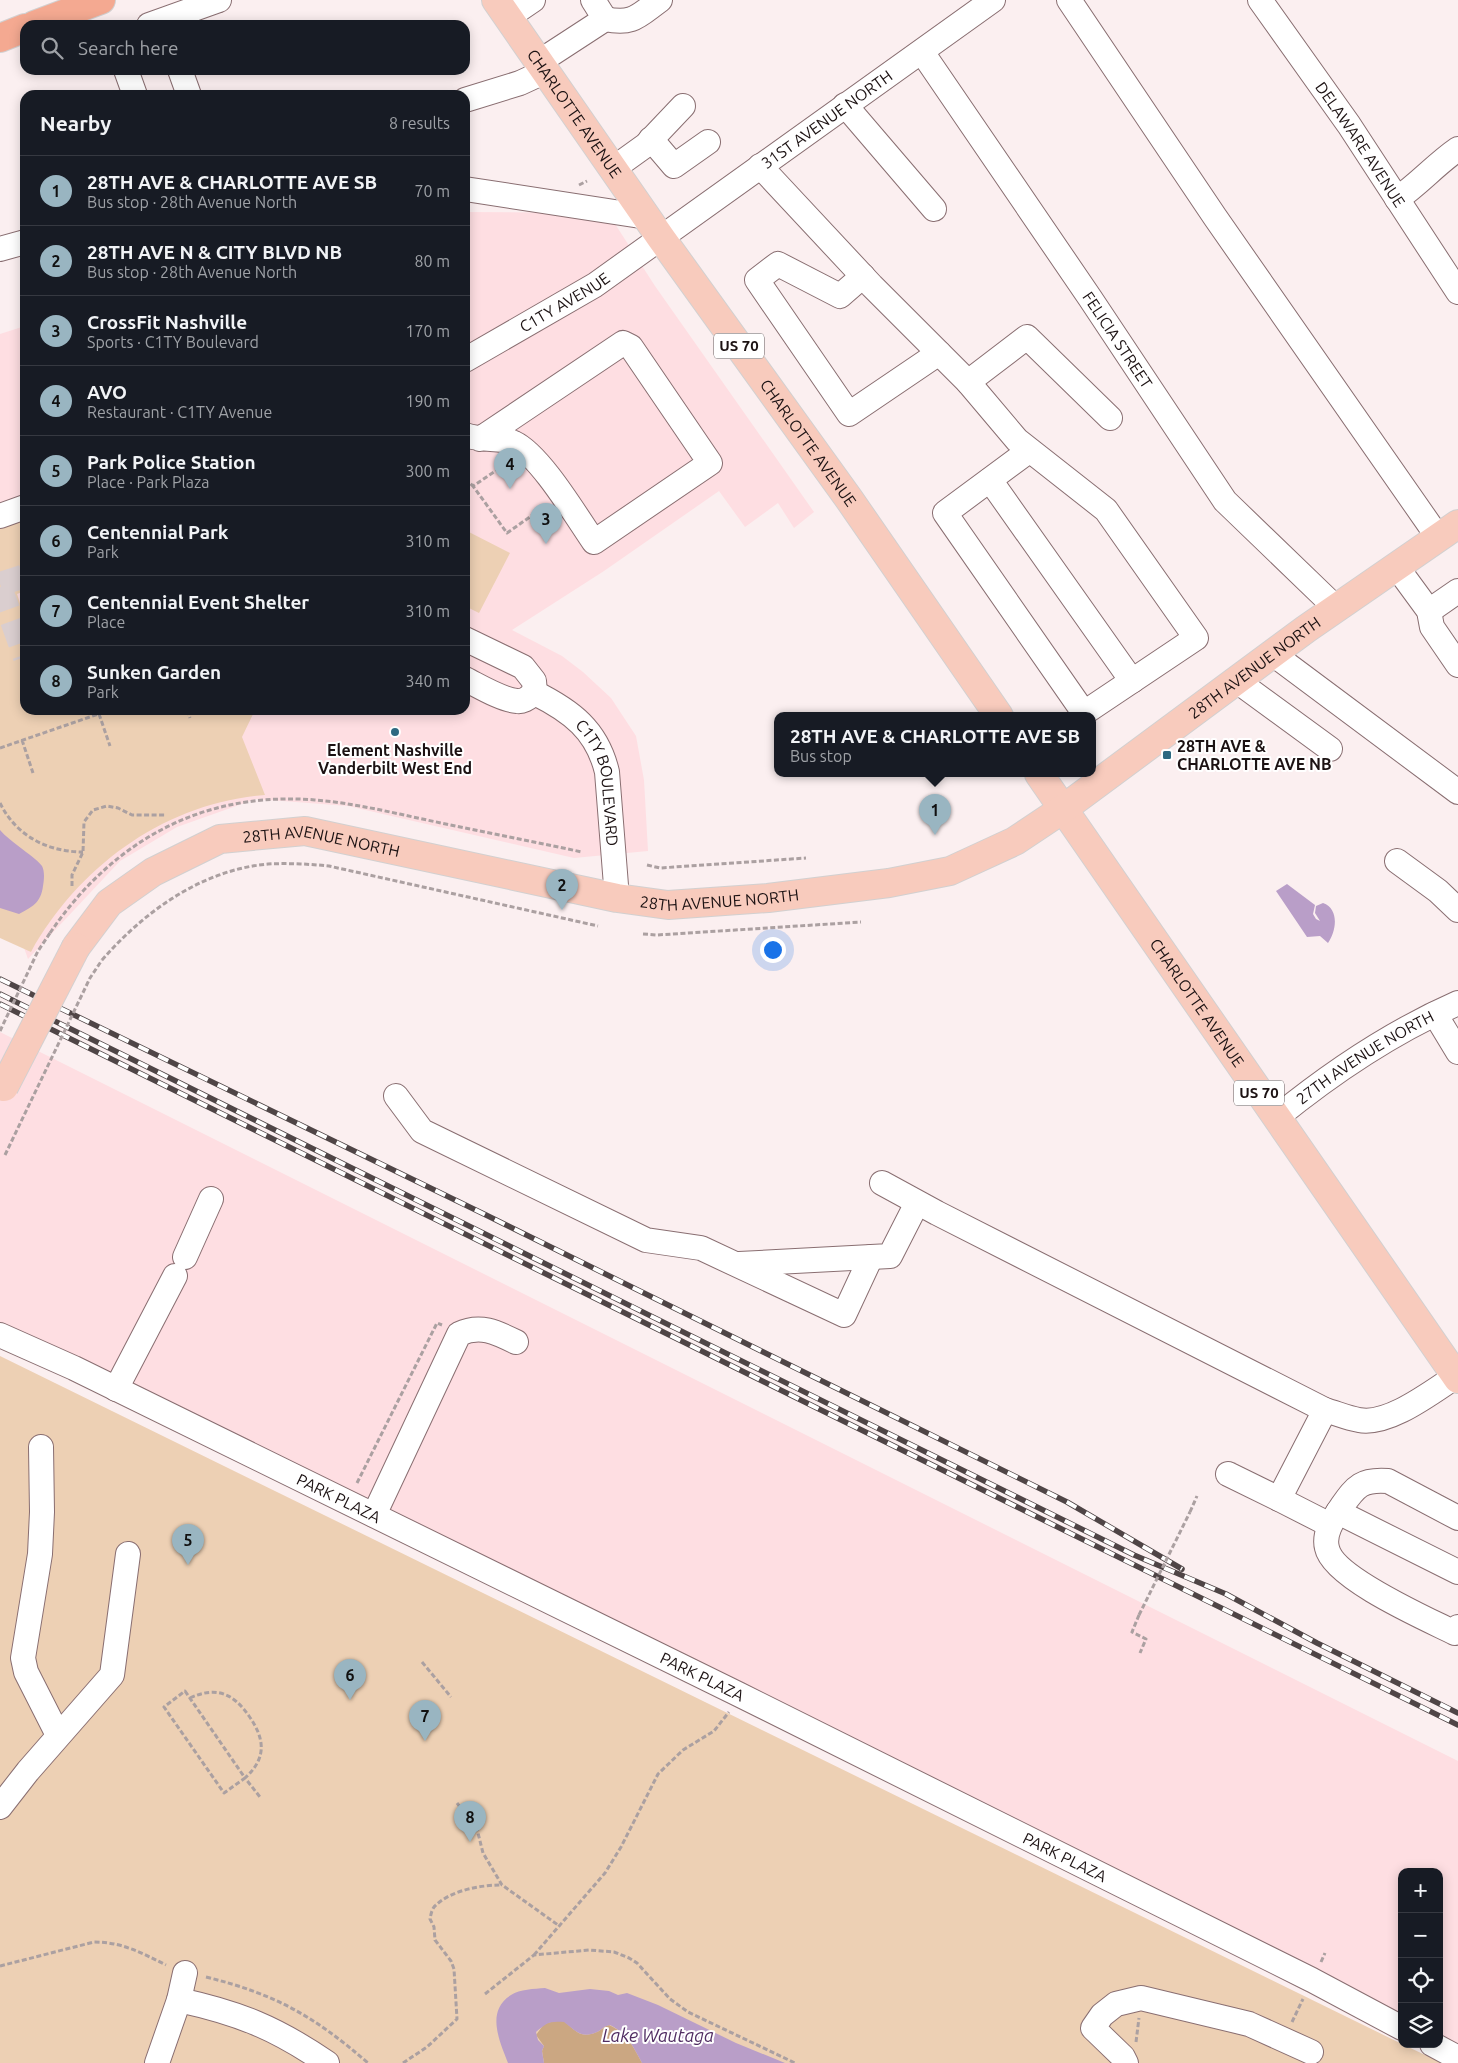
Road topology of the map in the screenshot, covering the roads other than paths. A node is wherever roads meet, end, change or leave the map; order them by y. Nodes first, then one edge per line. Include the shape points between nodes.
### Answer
1 (100, 0) edge
2 (219, 0) edge
3 (533, 0) edge
4 (660, 0) edge
5 (994, 0) edge
6 (1069, 0) edge
7 (1260, 0) edge
8 (502, 9) edge
9 (599, 10) edge
10 (47, 20) edge
11 (168, 20) edge
12 (20, 30) edge
13 (0, 38) edge
14 (922, 52) junction
15 (543, 67) junction
16 (128, 75) edge
17 (182, 75) edge
18 (133, 90) edge
19 (187, 90) edge
20 (470, 98) edge
21 (845, 105) junction
22 (683, 106) dead end
23 (651, 139) junction
24 (708, 142) dead end
25 (1458, 149) edge
26 (760, 166) junction
27 (614, 168) junction
28 (470, 190) edge
29 (1397, 199) junction
30 (934, 209) dead end
31 (654, 227) junction
32 (20, 243) edge
33 (0, 249) edge
34 (863, 276) junction
35 (1458, 292) edge
36 (939, 353) junction
37 (470, 357) edge
38 (968, 382) junction
39 (1110, 418) dead end
40 (472, 437) edge
41 (1030, 450) junction
42 (990, 480) junction
43 (20, 509) edge
44 (0, 516) edge
45 (1448, 530) edge
46 (1396, 566) junction
47 (1458, 591) edge
48 (1336, 608) junction
49 (1429, 611) junction
50 (470, 641) edge
51 (1273, 654) junction
52 (1458, 665) edge
53 (470, 681) edge
54 (1132, 681) junction
55 (1237, 681) junction
56 (534, 693) junction
57 (996, 712) edge
58 (1083, 712) edge
59 (1086, 712) edge
60 (1330, 750) dead end
61 (1041, 777) edge
62 (1458, 792) edge
63 (1063, 809) junction
64 (1397, 861) dead end
65 (617, 898) junction
66 (1458, 910) edge
67 (1458, 1003) edge
68 (1435, 1014) junction
69 (1458, 1052) edge
70 (2, 1091) edge
71 (396, 1096) dead end
72 (1276, 1118) junction
73 (882, 1183) dead end
74 (211, 1199) dead end
75 (918, 1203) junction
76 (871, 1257) junction
77 (737, 1264) junction
78 (0, 1335) edge
79 (516, 1342) dead end
80 (1457, 1377) edge
81 (116, 1389) junction
82 (1325, 1410) junction
83 (41, 1447) dead end
84 (1228, 1474) dead end
85 (1279, 1499) junction
86 (374, 1515) junction
87 (1458, 1518) edge
88 (1334, 1519) junction
89 (128, 1554) dead end
90 (1458, 1572) edge
91 (1457, 1632) edge
92 (58, 1735) junction
93 (0, 1807) edge
94 (185, 1973) dead end
95 (179, 2000) junction
96 (1398, 2026) edge
97 (1439, 2048) edge
98 (1310, 2052) dead end
99 (1133, 2056) edge
100 (1458, 2058) edge
101 (157, 2063) edge
102 (327, 2063) edge

1 - 10 highway
2 - 11 street
3 - 8 street
4 - 9 street via 634,19 621,22
5 - 14 street, 31ST AVENUE NORTH
6 - 45 street via 1215,216
7 - 29 street, DELAWARE AVENUE
8 - 15 main road, CHARLOTTE AVENUE / US 70
9 - 15 street
12 - 13 highway
14 - 21 street, 31ST AVENUE NORTH
14 - 48 street, FELICIA STREET via 1225,501
15 - 20 street via 520,83
15 - 27 main road, CHARLOTTE AVENUE / US 70
16 - 18 street
17 - 19 street
21 - 26 street, 31ST AVENUE NORTH
21 - 30 street
22 - 23 street
23 - 24 street via 674,166
23 - 27 street
25 - 29 street
26 - 31 street, 31ST AVENUE NORTH
26 - 34 street
27 - 31 main road, CHARLOTTE AVENUE / US 70
28 - 31 street
29 - 35 street, DELAWARE AVENUE
31 - 37 street, C1TY AVENUE via 595,285
31 - 57 main road, CHARLOTTE AVENUE / US 70 via 849,499
32 - 33 street
34 - 36 street
34 - 36 street via 840,296 778,264 756,280 849,414
36 - 38 street
38 - 39 street via 1027,337
38 - 41 street via 1017,440
40 - 40 street via 623,343 631,347 710,464 594,542 535,458 513,442
41 - 42 street
41 - 54 street via 1106,510 1196,638
42 - 54 street
42 - 58 street via 945,513
43 - 44 street
45 - 46 main road, 28TH AVENUE NORTH
46 - 48 main road, 28TH AVENUE NORTH
46 - 49 street
47 - 49 street
48 - 51 main road, 28TH AVENUE NORTH
49 - 52 street via 1432,627
50 - 56 street via 523,667 534,681
51 - 55 main road, 28TH AVENUE NORTH
51 - 62 street
53 - 56 street via 518,701
54 - 59 street
55 - 60 street
55 - 63 main road, 28TH AVENUE NORTH
56 - 65 street, C1TY BOULEVARD via 560,705 578,719 601,751 607,772
61 - 63 main road, CHARLOTTE AVENUE / US 70
63 - 65 main road, 28TH AVENUE NORTH via 1015,841 941,873 768,898 668,905
63 - 72 main road, CHARLOTTE AVENUE / US 70
64 - 66 street
65 - 70 main road, 28TH AVENUE NORTH, bridge via 305,831 220,839 153,872 109,903 76,947
67 - 68 street, 27TH AVENUE NORTH
68 - 69 street
68 - 72 street, 27TH AVENUE NORTH via 1377,1046
71 - 77 street via 422,1131 646,1240 701,1248
72 - 80 main road, CHARLOTTE AVENUE / US 70
73 - 75 street
74 - 81 street
75 - 76 street via 890,1256
75 - 82 street
76 - 77 street
76 - 77 street via 844,1315
78 - 81 street, PARK PLAZA
79 - 86 street via 480,1329 459,1334
80 - 82 street via 1383,1419 1359,1420
81 - 86 street, PARK PLAZA
82 - 85 street
83 - 92 street via 40,1554 23,1658 26,1672
84 - 85 street
85 - 88 street
86 - 96 street, PARK PLAZA via 1295,1971
87 - 88 street via 1388,1481 1375,1480 1364,1482 1353,1490
88 - 90 street
88 - 91 street via 1326,1538 1326,1549 1349,1576
89 - 92 street via 112,1676
92 - 93 street
94 - 95 street
95 - 101 street
95 - 102 street via 236,2014 271,2028
97 - 100 street
98 - 99 street via 1249,2024 1141,1998 1116,2004 1092,2028 1123,2057

